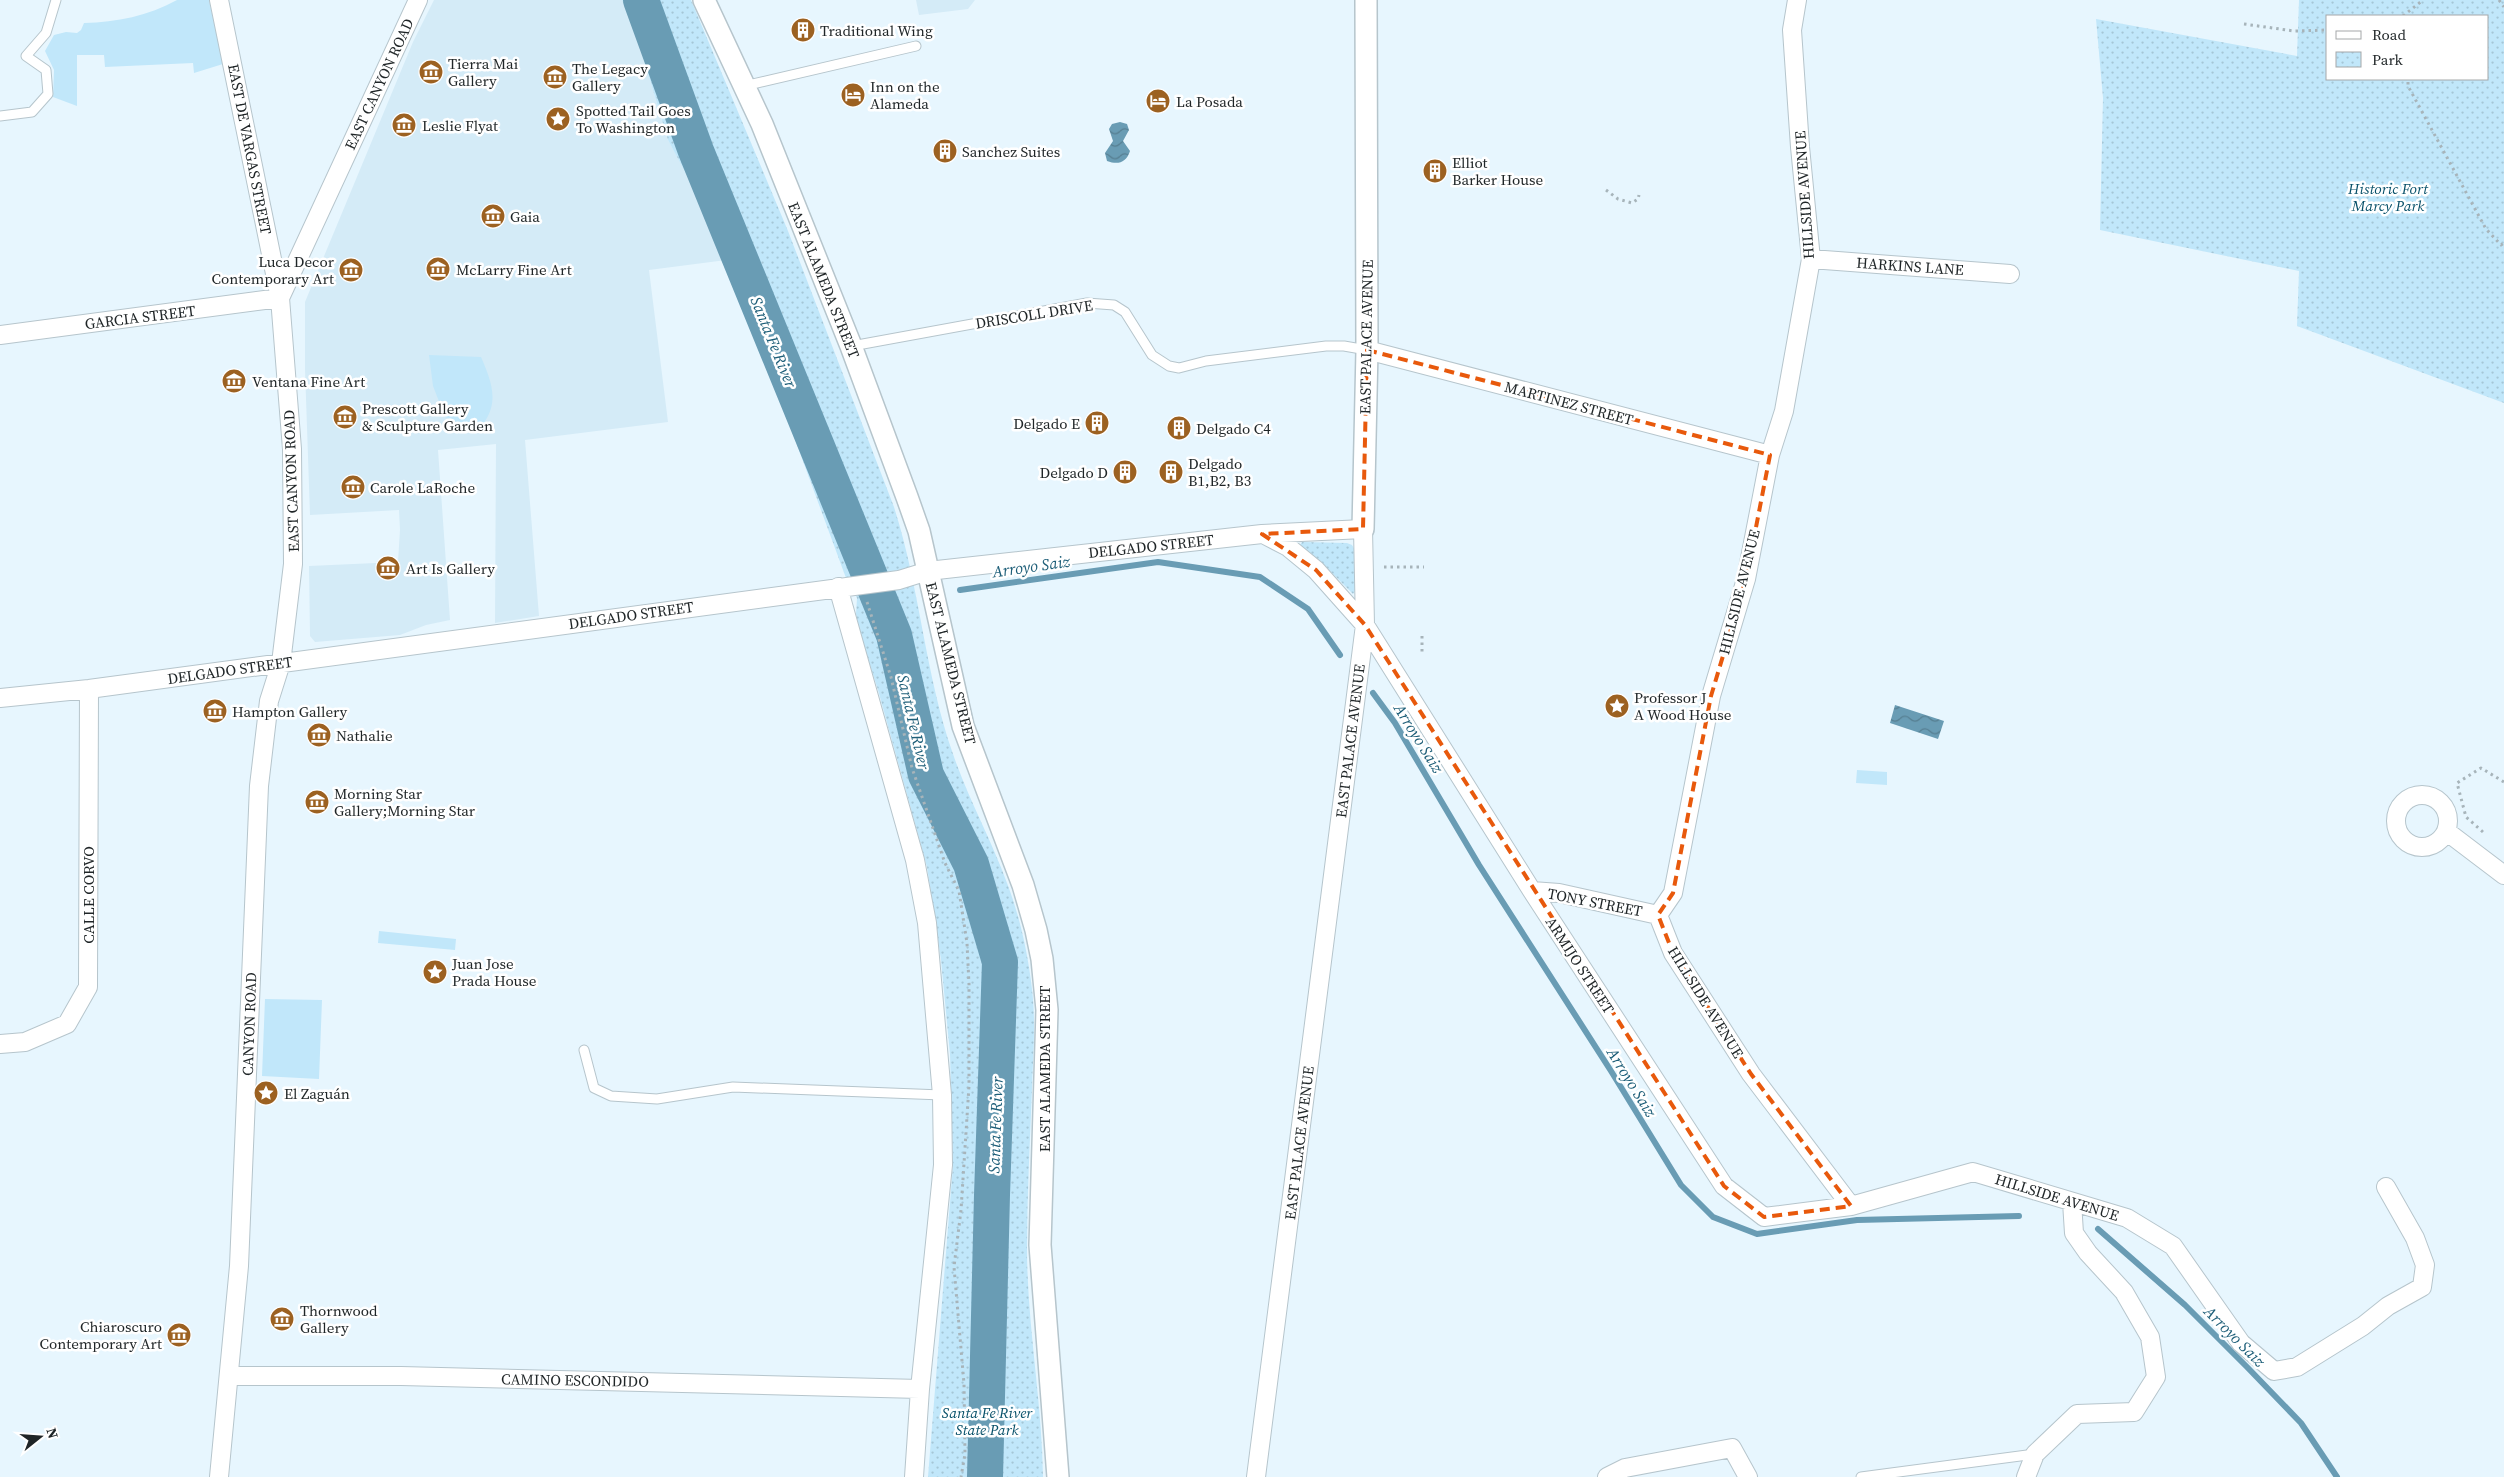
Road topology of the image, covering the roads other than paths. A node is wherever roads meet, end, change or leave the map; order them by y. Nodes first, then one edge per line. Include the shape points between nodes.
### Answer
1 (56, 0) edge
2 (219, 0) edge
3 (418, 0) edge
4 (704, 0) edge
5 (1366, 0) edge
6 (1797, 0) edge
7 (916, 46) dead end
8 (744, 86) junction
9 (0, 116) edge
10 (1811, 259) junction
11 (2010, 274) dead end
12 (280, 298) junction
13 (0, 334) edge
14 (851, 346) junction
15 (1367, 350) junction
16 (1770, 455) junction
17 (1363, 529) junction
18 (1262, 534) junction
19 (928, 571) junction
20 (846, 586) junction
21 (1365, 625) junction
22 (281, 663) junction
23 (89, 688) junction
24 (0, 698) edge
25 (2446, 832) dead end
26 (2504, 875) edge
27 (1532, 891) junction
28 (1658, 915) junction
29 (0, 1044) edge
30 (584, 1050) dead end
31 (942, 1095) junction
32 (2386, 1187) dead end
33 (2072, 1202) junction
34 (1851, 1206) junction
35 (230, 1376) junction
36 (920, 1389) junction
37 (2035, 1454) junction
38 (219, 1477) edge
39 (914, 1477) edge
40 (1058, 1477) edge
41 (1256, 1477) edge
42 (1608, 1477) edge
43 (1748, 1477) edge
44 (1861, 1477) edge
45 (2026, 1477) edge

1 - 9 lane via 46,33 26,56 46,70 48,94 32,112
2 - 12 street, EAST DE VARGAS STREET
3 - 12 street, EAST CANYON ROAD
4 - 8 street, EAST ALAMEDA STREET
5 - 15 street, EAST PALACE AVENUE
6 - 10 street, HILLSIDE AVENUE via 1792,30
7 - 8 lane
8 - 14 street, EAST ALAMEDA STREET
10 - 11 street, HARKINS LANE
10 - 16 street, HILLSIDE AVENUE via 1784,411
12 - 13 street, GARCIA STREET
12 - 22 street, EAST CANYON ROAD via 292,448 293,564
14 - 15 lane, DRISCOLL DRIVE via 1087,303 1114,305 1125,312 1152,355 1168,366 1179,368 1206,361 1326,346
14 - 19 street, EAST ALAMEDA STREET via 916,522
15 - 16 street, MARTINEZ STREET
15 - 17 street, EAST PALACE AVENUE
16 - 28 street, HILLSIDE AVENUE via 1746,579 1711,696 1673,893
17 - 18 street, DELGADO STREET
17 - 21 street, EAST PALACE AVENUE
18 - 19 street, DELGADO STREET
18 - 21 street via 1288,548 1316,570
19 - 20 street, DELGADO STREET via 906,579
19 - 40 street, EAST ALAMEDA STREET via 963,726 1026,891 1042,958 1047,1019 1040,1245
20 - 22 street, DELGADO STREET
20 - 31 street via 915,860 927,923
21 - 27 street, ARMIJO STREET
21 - 41 street, EAST PALACE AVENUE
22 - 23 street, DELGADO STREET
22 - 35 street, CANYON ROAD via 269,701 259,786 240,1256
23 - 24 street, DELGADO STREET
23 - 29 street, CALLE CORVO via 88,987 67,1024 25,1042
25 - 26 street
27 - 28 street, TONY STREET via 1559,893
27 - 34 street, ARMIJO STREET via 1724,1186 1764,1217
28 - 34 street, HILLSIDE AVENUE via 1673,953 1751,1074
30 - 31 lane via 594,1088 612,1096 657,1098 733,1087
31 - 36 street via 943,1165
32 - 33 street, HILLSIDE AVENUE via 2415,1238 2425,1265 2422,1287 2297,1367 2274,1371 2241,1343 2173,1246 2127,1218
33 - 34 street, HILLSIDE AVENUE via 1973,1172
33 - 37 street via 2074,1233 2124,1292 2150,1337 2156,1377 2134,1412 2077,1414
35 - 36 street, CAMINO ESCONDIDO via 402,1376
35 - 38 street, CANYON ROAD
36 - 39 street
37 - 44 lane
37 - 45 street
42 - 43 street via 1625,1468 1732,1448

